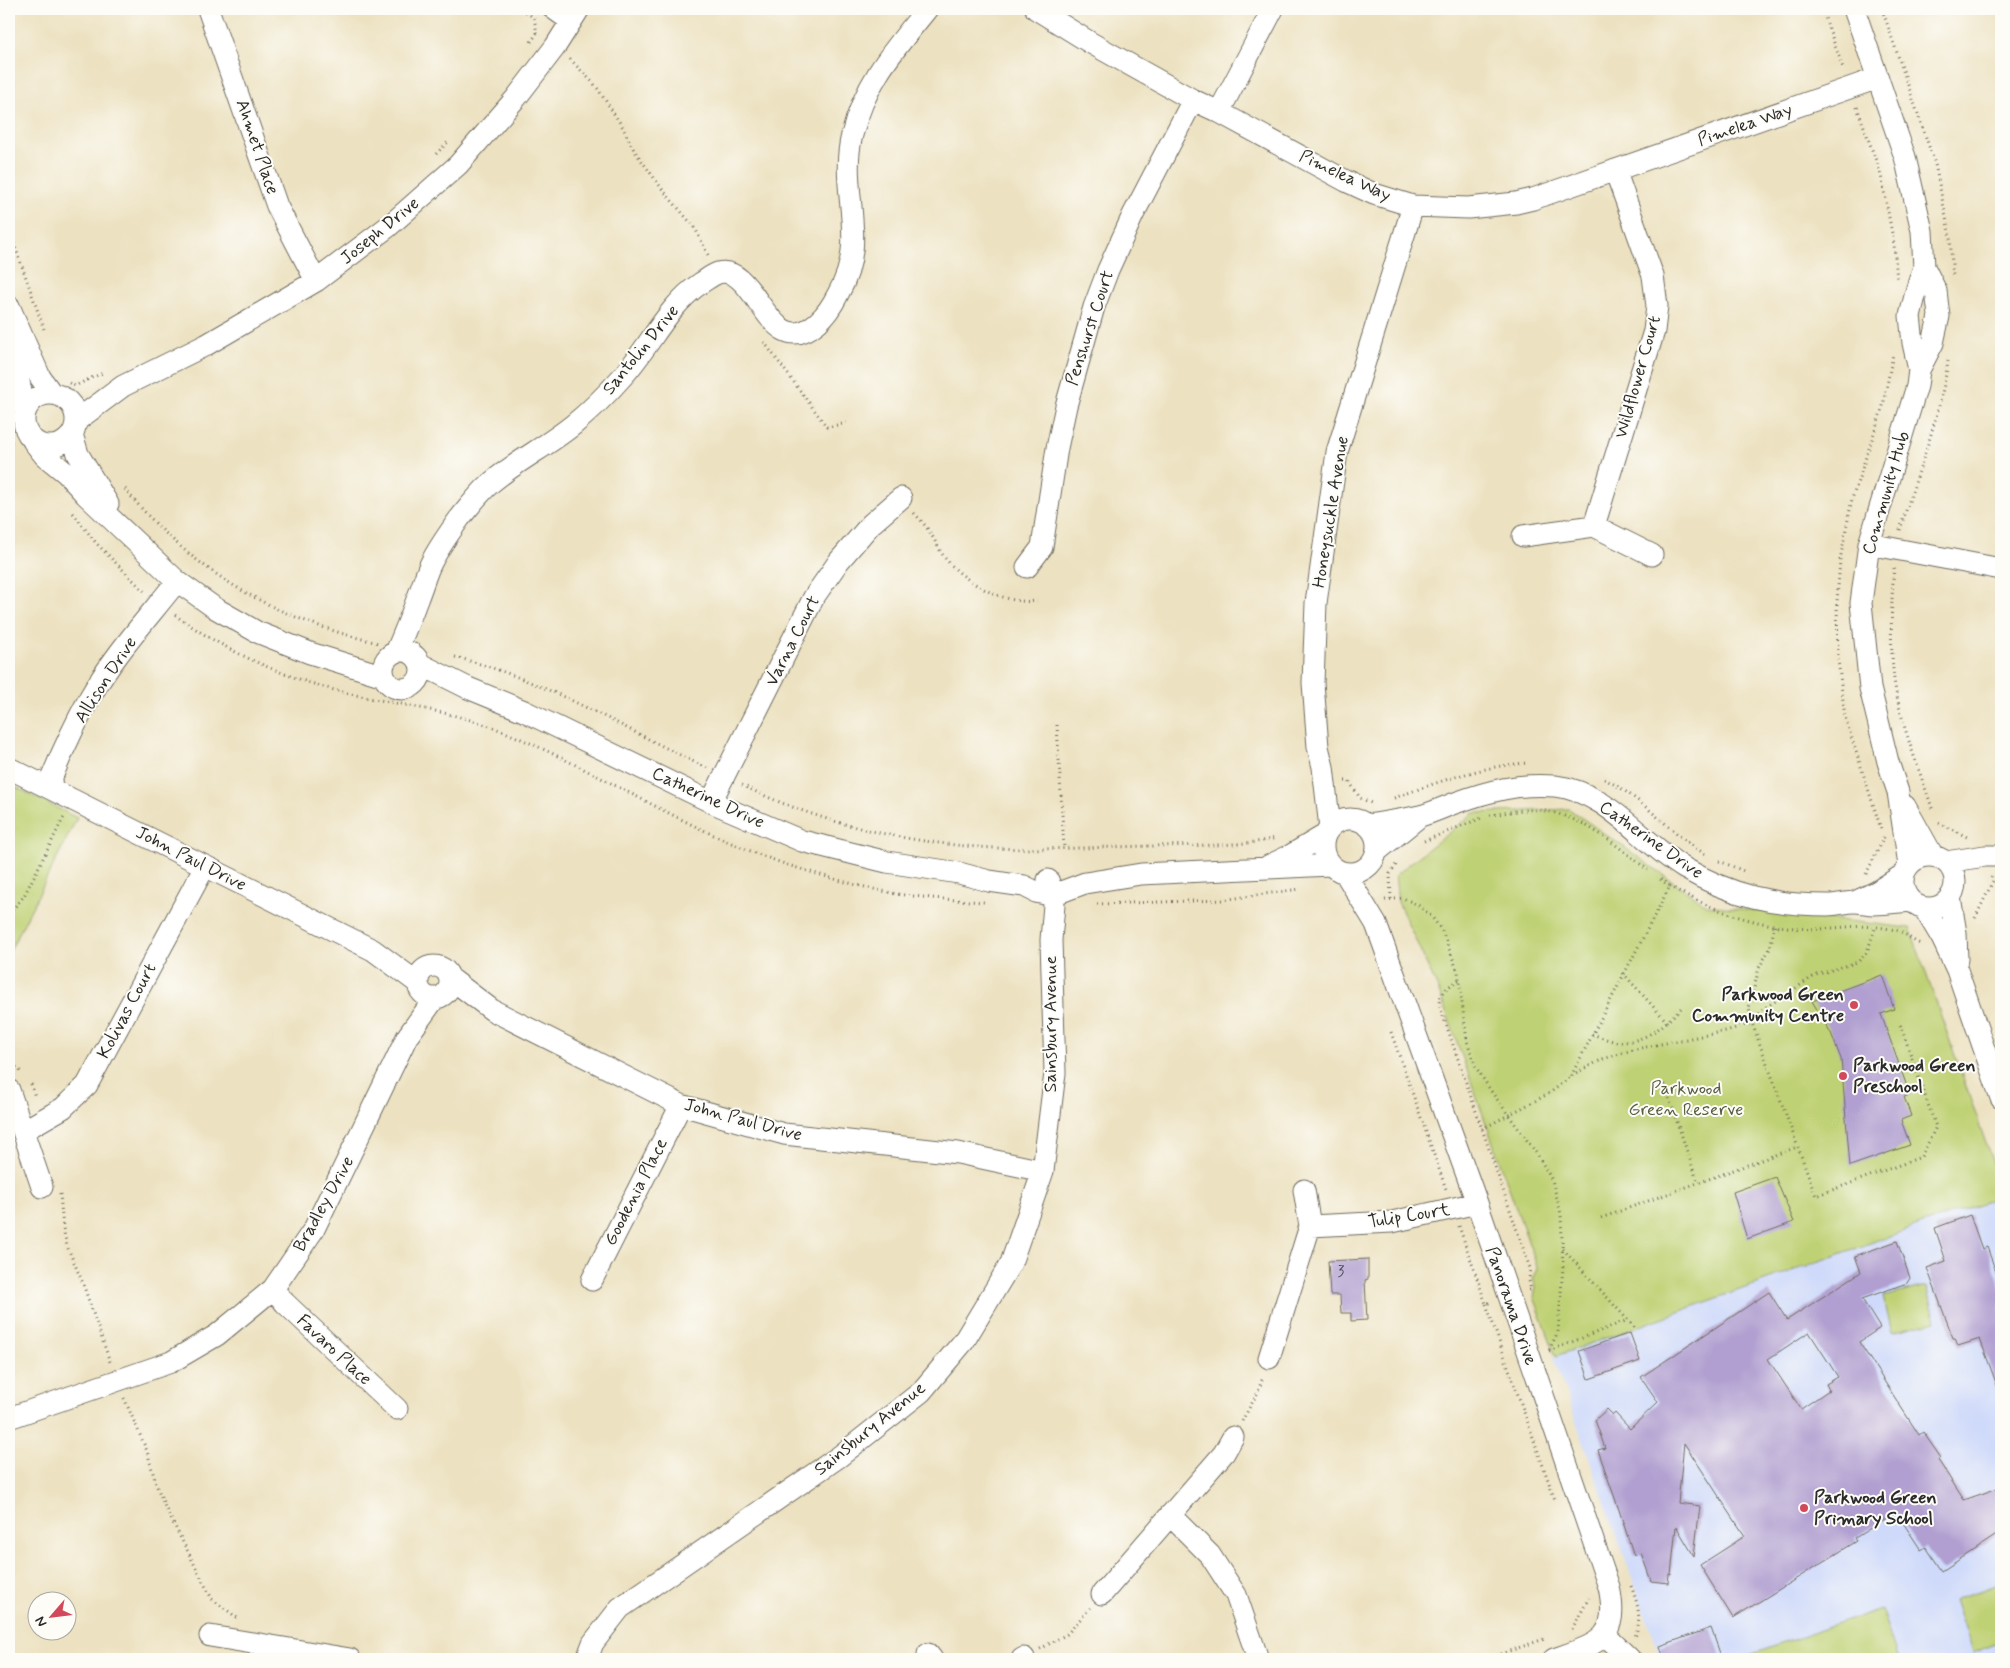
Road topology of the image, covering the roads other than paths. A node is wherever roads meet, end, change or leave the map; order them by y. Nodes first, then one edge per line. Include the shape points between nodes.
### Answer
1 (208, 9) edge
2 (554, 9) edge
3 (927, 9) edge
4 (1036, 9) edge
5 (1273, 9) edge
6 (1854, 9) edge
7 (575, 15) edge
8 (1878, 78) junction
9 (1193, 100) junction
10 (1219, 112) junction
11 (1615, 170) junction
12 (1413, 206) junction
13 (1924, 267) junction
14 (316, 280) junction
15 (9, 306) edge
16 (9, 330) edge
17 (1919, 370) junction
18 (118, 377) junction
19 (59, 397) junction
20 (25, 412) junction
21 (74, 428) junction
22 (33, 441) junction
23 (901, 498) road end
24 (1594, 526) junction
25 (1523, 536) dead end
26 (131, 537) junction
27 (1869, 544) junction
28 (1652, 555) dead end
29 (1027, 567) dead end
30 (2001, 569) edge
31 (177, 581) junction
32 (403, 660) junction
33 (9, 768) edge
34 (1327, 777) junction
35 (48, 787) junction
36 (711, 802) junction
37 (1421, 816) junction
38 (1359, 822) junction
39 (1910, 829) junction
40 (1327, 832) junction
41 (1372, 859) junction
42 (1939, 859) junction
43 (1292, 861) junction
44 (1995, 865) edge
45 (205, 866) junction
46 (1338, 869) junction
47 (1906, 869) junction
48 (1049, 889) junction
49 (1952, 890) junction
50 (1867, 900) junction
51 (1918, 904) junction
52 (1376, 924) junction
53 (1949, 936) junction
54 (432, 985) junction
55 (9, 1090) edge
56 (2001, 1098) edge
57 (681, 1105) junction
58 (23, 1132) junction
59 (1043, 1171) junction
60 (42, 1187) dead end
61 (1304, 1190) dead end
62 (1477, 1203) junction
63 (1310, 1226) junction
64 (592, 1280) dead end
65 (273, 1289) junction
66 (1269, 1358) road end
67 (397, 1409) dead end
68 (9, 1418) edge
69 (1234, 1437) road end
70 (1170, 1515) junction
71 (1102, 1594) road end
72 (1605, 1635) junction
73 (210, 1636) dead end
74 (350, 1659) edge
75 (587, 1659) edge
76 (1258, 1659) edge
77 (1554, 1659) edge
78 (1630, 1659) edge

1 - 14 street, Ahmet Place via 277,206
2 - 7 street
3 - 32 street, Santolin Drive via 877,73 862,101 851,136 848,162 854,235 852,261 831,307 809,328 797,333 789,332 772,322 743,282 732,275 715,274 694,288 666,315 627,371 606,394 572,426 490,483 459,519 432,561 417,602
4 - 9 street, Pimelea Way
5 - 10 street
6 - 8 street, Community Hub
7 - 14 street, Joseph Drive via 516,98 458,165 389,226
8 - 11 street, Pimelea Way
8 - 13 street, Community Hub via 1905,158 1922,231
9 - 10 street, Pimelea Way
9 - 29 street, Penshurst Court via 1133,216 1094,307 1062,422 1042,547
10 - 12 street, Pimelea Way via 1346,181
11 - 12 street, Pimelea Way via 1516,203 1468,208
11 - 24 street, Wildflower Court via 1653,276 1657,306 1654,331
12 - 34 street, Honeysuckle Avenue via 1337,452 1316,603 1313,684 1318,747
13 - 17 street, Community Hub via 1910,316
13 - 17 street, Community Hub via 1936,291 1939,316 1933,343
14 - 18 street, Joseph Drive via 206,346
15 - 19 street via 40,377
16 - 20 street
17 - 27 street, Community Hub
18 - 19 street, Joseph Drive
18 - 21 street, Joseph Drive
19 - 20 street via 43,395 35,398
19 - 21 street via 75,413
20 - 22 street via 24,428
21 - 22 street via 66,441 59,445 41,445
21 - 26 street, Catherine Drive via 78,454 99,492
22 - 26 street, Catherine Drive
23 - 36 street, Varna Court via 871,524 814,597
24 - 25 street
24 - 28 street
26 - 31 street, Catherine Drive
27 - 30 street
27 - 39 street, Community Hub via 1861,603 1870,688 1888,762
31 - 32 street, Catherine Drive via 257,632 310,653
31 - 35 street, Allison Drive via 90,696
32 - 36 street, Catherine Drive via 524,710
33 - 35 street, John Paul Drive
34 - 38 street, Honeysuckle Avenue
34 - 40 street, Honeysuckle Avenue
35 - 45 street, John Paul Drive
36 - 48 street, Catherine Drive via 802,841 887,862 1024,886 1036,892
37 - 38 street, Catherine Drive
37 - 41 street, Catherine Drive
37 - 50 street, Catherine Drive via 1482,793 1519,785 1556,786 1600,802 1683,867 1750,898 1830,905
38 - 40 street via 1336,823
38 - 41 street via 1377,841
39 - 42 street, Community Hub
39 - 47 street, Community Hub
40 - 43 street
40 - 46 street via 1323,851
41 - 46 street via 1361,871
41 - 52 street, Panorama Drive via 1382,901
42 - 44 street
42 - 47 street via 1924,856
42 - 49 street via 1951,868
43 - 46 street
43 - 48 street via 1240,870 1141,874
44 - 49 street
45 - 54 street, John Paul Drive via 373,950
45 - 58 street, Kolivas Court via 87,1085 63,1108
46 - 52 street, Panorama Drive
47 - 50 street, Catherine Drive
47 - 51 street via 1904,889
48 - 59 street, Sainsbury Avenue via 1055,1073
49 - 51 street via 1939,906
49 - 53 street
50 - 51 street, Catherine Drive
51 - 53 street
52 - 62 street, Panorama Drive
53 - 56 street via 1957,970
54 - 57 street, John Paul Drive via 492,1010
54 - 65 street, Bradley Drive via 314,1228
55 - 58 street
57 - 59 street, John Paul Drive via 784,1134 958,1153
57 - 64 street, Goodenia Place
58 - 60 street
59 - 75 street, Sainsbury Avenue via 1011,1262 964,1341 921,1392 840,1456 620,1608 593,1643
61 - 63 street
62 - 63 street, Tulip Court via 1392,1222
62 - 72 street, Panorama Drive via 1609,1586 1612,1618
63 - 66 street
65 - 67 street, Favaro Place
65 - 68 street, Bradley Drive via 218,1335 171,1362
69 - 70 street
70 - 71 street
70 - 76 street via 1210,1555 1236,1595
72 - 77 street via 1595,1643
72 - 78 street
73 - 74 street

